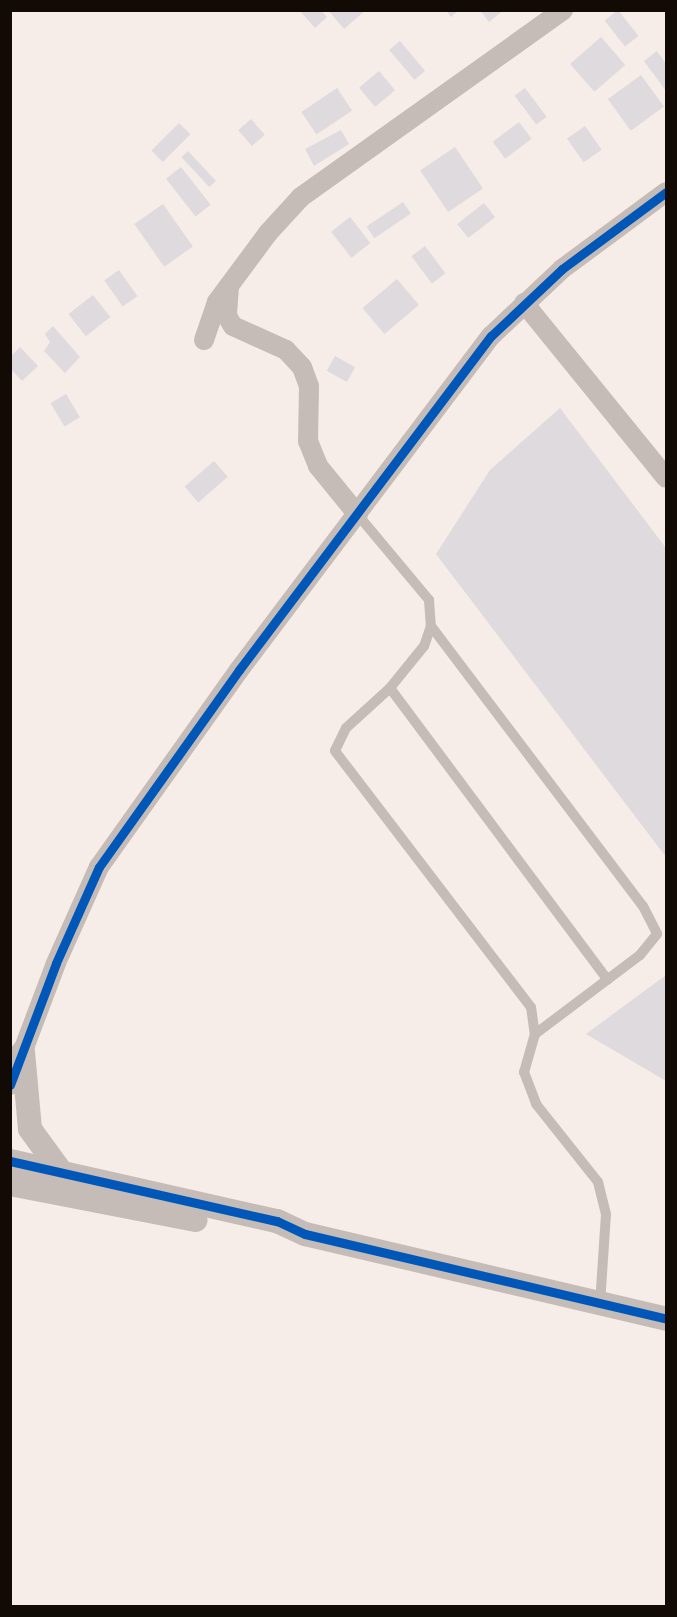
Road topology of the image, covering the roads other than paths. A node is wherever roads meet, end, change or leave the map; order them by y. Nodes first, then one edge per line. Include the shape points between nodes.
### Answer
1 (563, 10) edge
2 (666, 192) edge
3 (230, 285) junction
4 (524, 303) junction
5 (204, 340) dead end
6 (666, 478) edge
7 (358, 515) junction
8 (431, 626) junction
9 (390, 688) junction
10 (608, 980) junction
11 (535, 1034) junction
12 (23, 1052) junction
13 (10, 1085) edge
14 (10, 1161) edge
15 (62, 1173) junction
16 (10, 1184) edge
17 (305, 1234) junction
18 (600, 1306) junction
19 (666, 1319) edge

1 - 3 street via 301,198 268,233
2 - 4 street via 562,269
3 - 5 street via 217,302
3 - 7 street via 227,316 233,326 286,350 302,368 309,386 308,441 318,466
4 - 6 street
4 - 7 street via 491,336
7 - 8 lane via 429,600
7 - 12 street via 239,670 99,867 56,963
8 - 9 lane via 424,646
8 - 10 lane via 652,920 657,933 651,944
9 - 10 lane
9 - 11 lane via 339,736 338,758 518,986 531,1007
10 - 11 lane
11 - 18 lane via 524,1072 536,1104 598,1182 606,1214
12 - 13 street
12 - 15 street via 30,1129
14 - 15 street
15 - 17 street via 277,1221
16 - 17 street via 274,1234
17 - 18 street
18 - 19 street

